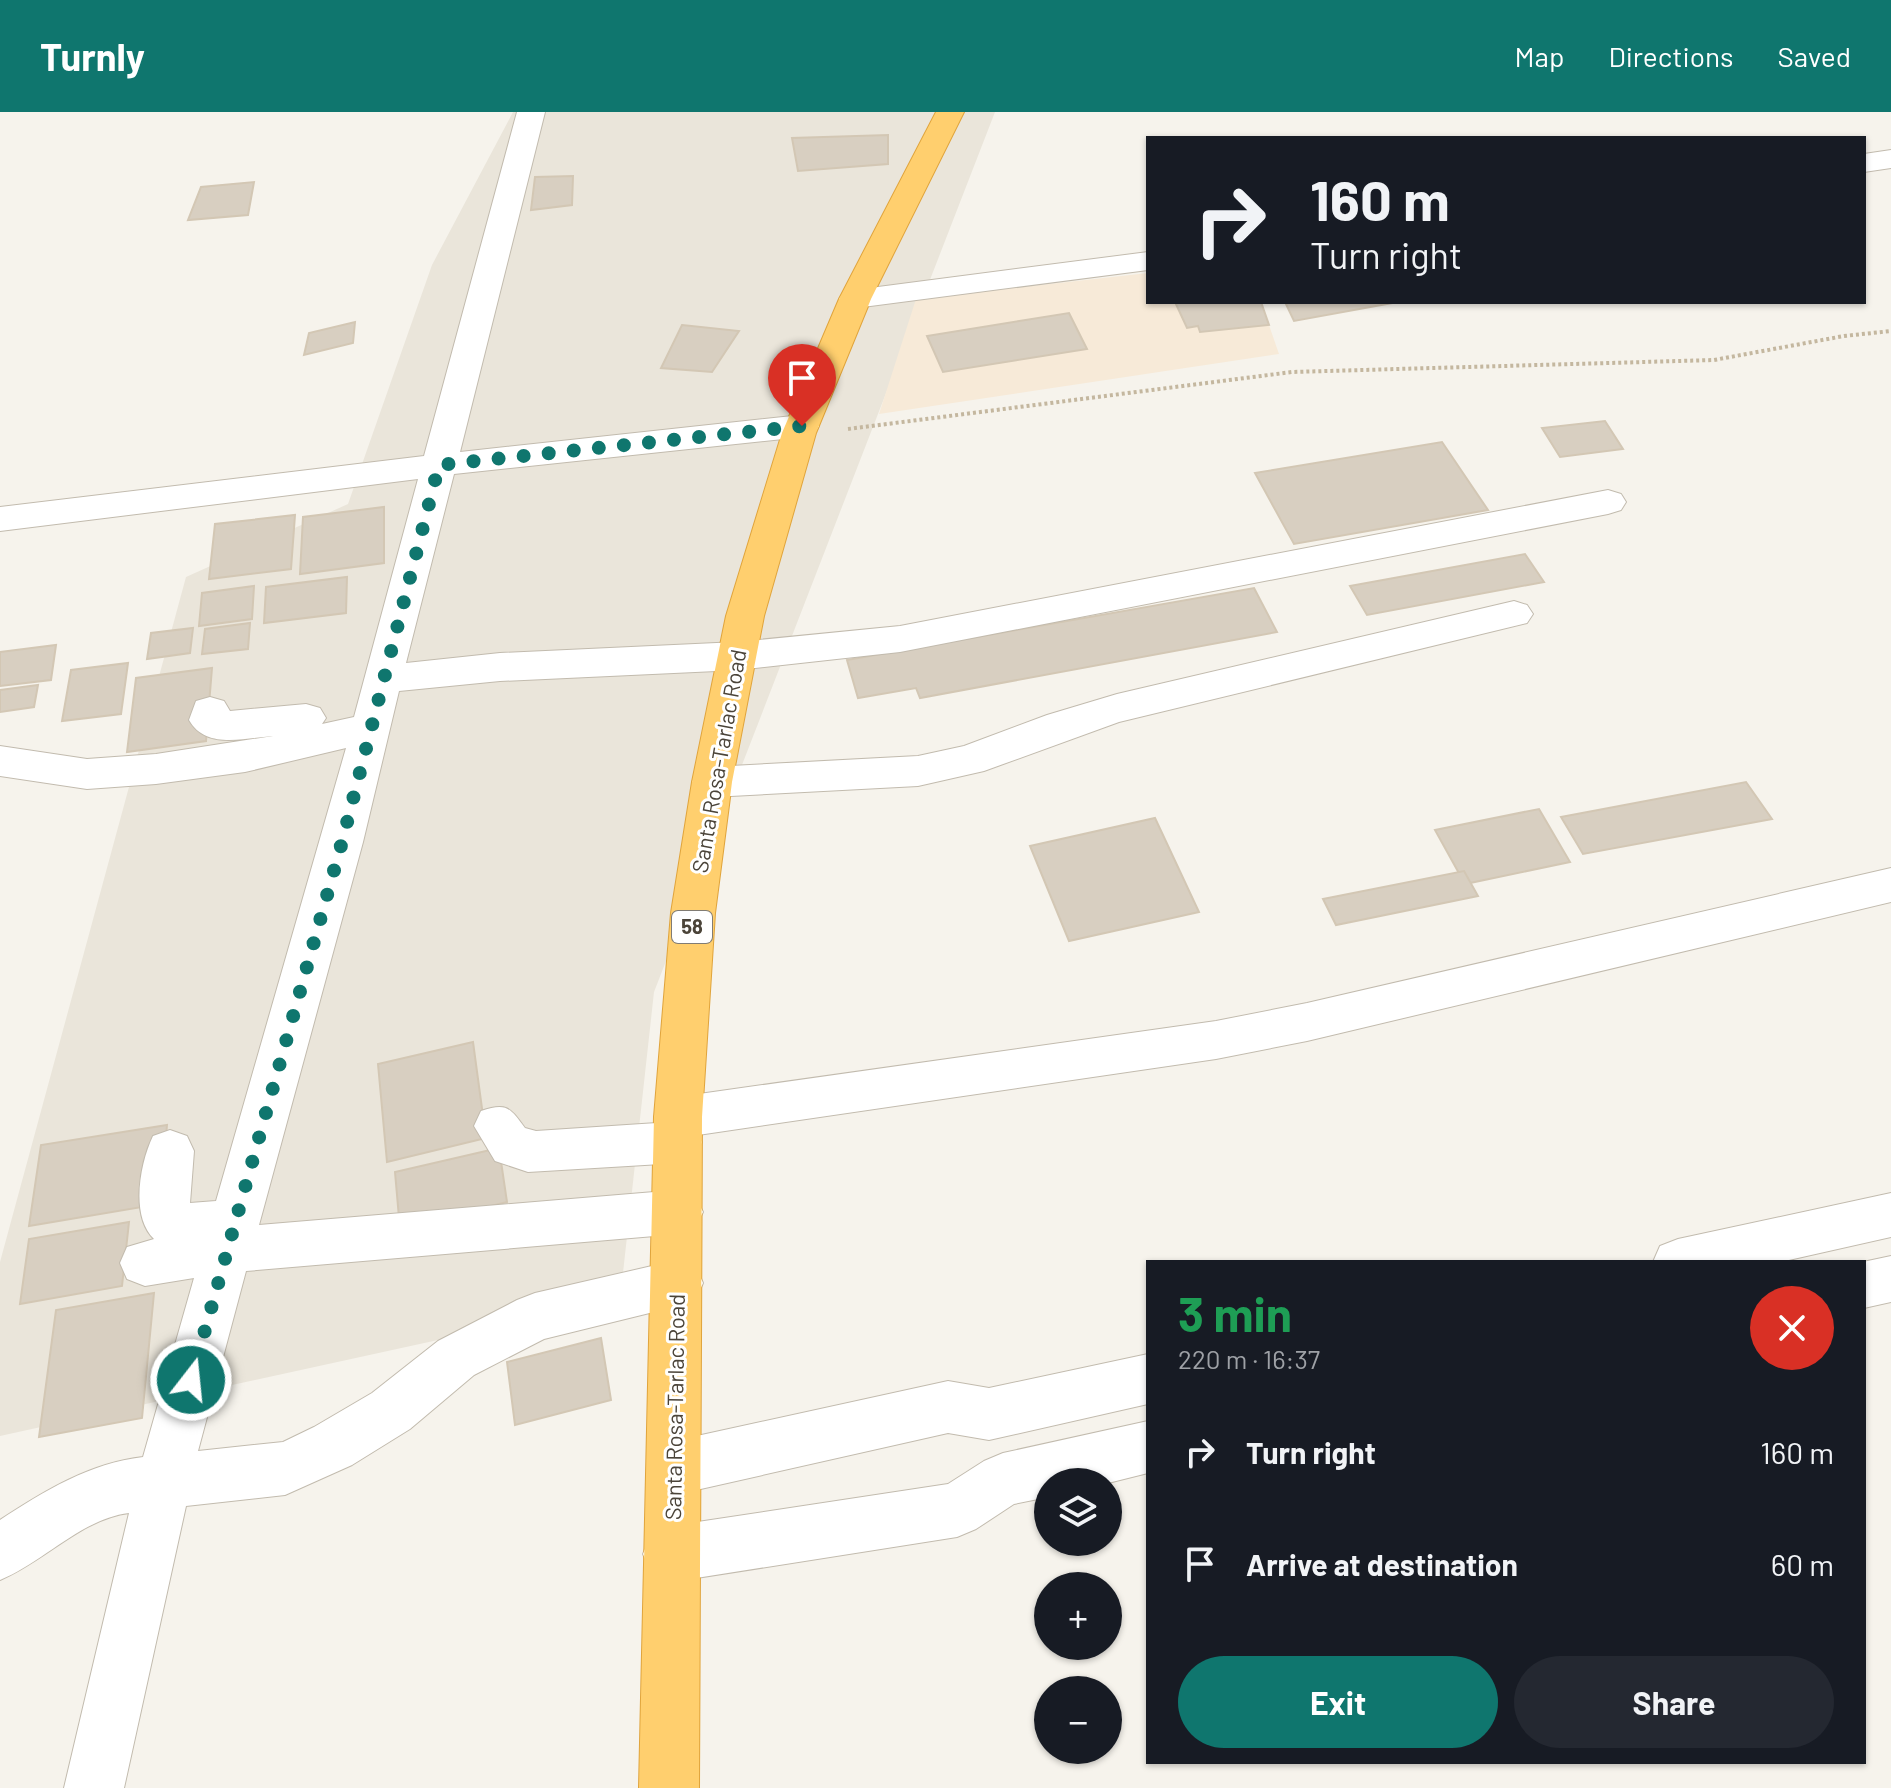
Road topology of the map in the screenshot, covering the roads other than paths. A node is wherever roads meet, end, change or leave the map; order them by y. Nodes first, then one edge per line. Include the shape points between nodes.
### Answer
1 (531, 112) edge
2 (950, 112) edge
3 (1891, 159) edge
4 (1866, 163) edge
5 (1146, 261) edge
6 (855, 299) junction
7 (800, 430) junction
8 (439, 465) junction
9 (1608, 502) dead end
10 (0, 519) edge
11 (1514, 614) dead end
12 (738, 656) junction
13 (376, 705) junction
14 (210, 711) dead end
15 (0, 761) edge
16 (712, 782) junction
17 (1891, 885) edge
18 (498, 1126) dead end
19 (678, 1130) junction
20 (170, 1151) dead end
21 (678, 1212) junction
22 (1891, 1215) edge
23 (231, 1236) junction
24 (1687, 1260) edge
25 (145, 1263) dead end
26 (1891, 1279) edge
27 (678, 1283) junction
28 (1866, 1285) edge
29 (1146, 1379) edge
30 (1146, 1447) edge
31 (674, 1468) junction
32 (163, 1481) junction
33 (0, 1552) edge
34 (671, 1554) junction
35 (94, 1788) edge
36 (669, 1788) edge

1 - 8 street
2 - 6 highway, Santa Rosa-Tarlac Road / 58
3 - 4 street
5 - 6 street
6 - 7 highway, Santa Rosa-Tarlac Road / 58
7 - 8 street
7 - 12 highway, Santa Rosa-Tarlac Road / 58 via 755,576
8 - 10 street
8 - 13 street
9 - 12 street via 900,639
11 - 16 street via 1117,708 970,760 918,771
12 - 13 street via 500,667
12 - 16 highway, Santa Rosa-Tarlac Road / 58
13 - 14 street via 237,726 215,725
13 - 15 street via 245,757 87,774
13 - 23 street
16 - 19 highway, Santa Rosa-Tarlac Road / 58 via 693,913
17 - 19 street via 1307,1022
18 - 19 street via 507,1143 526,1152
19 - 21 highway, Santa Rosa-Tarlac Road / 58
20 - 23 street via 164,1214 169,1222
21 - 23 street
21 - 27 highway, Santa Rosa-Tarlac Road / 58
22 - 24 street
23 - 25 street
23 - 32 street
26 - 28 street
27 - 31 highway, Santa Rosa-Tarlac Road / 58
27 - 32 street via 535,1317 456,1358 391,1411 285,1468
29 - 31 street via 989,1414 948,1407
30 - 34 street via 1003,1480 957,1510
31 - 34 highway, Santa Rosa-Tarlac Road / 58
32 - 33 street via 112,1488
32 - 35 street
34 - 36 highway, Santa Rosa-Tarlac Road / 58

